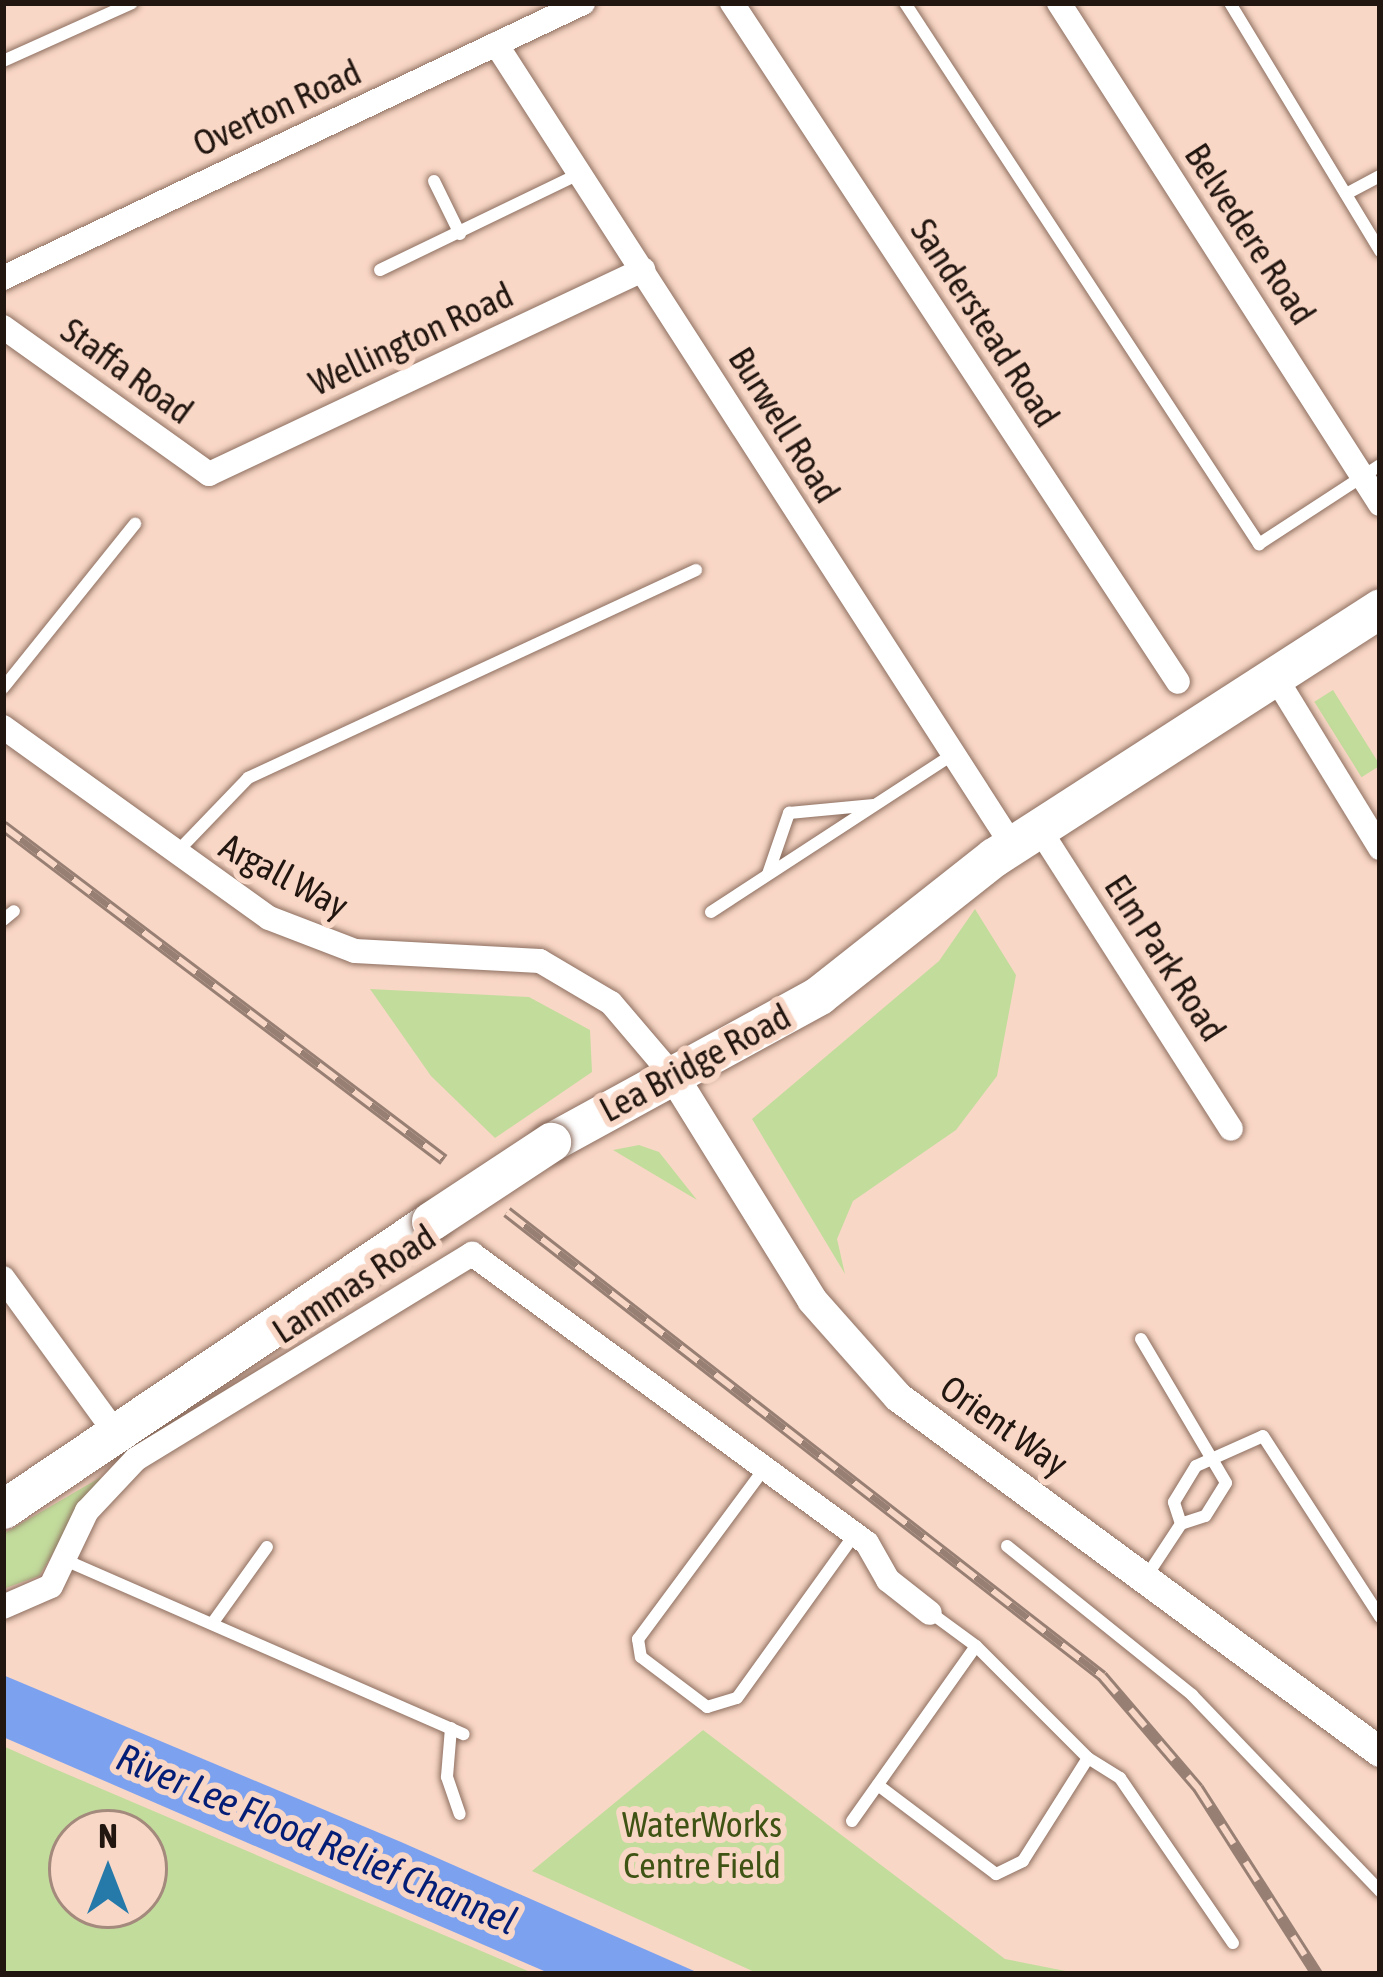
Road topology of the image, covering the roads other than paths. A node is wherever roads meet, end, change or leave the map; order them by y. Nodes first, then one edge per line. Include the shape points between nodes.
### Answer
1 (132, 3) edge
2 (583, 3) edge
3 (732, 3) edge
4 (905, 3) edge
5 (1059, 3) edge
6 (1230, 3) edge
7 (496, 44) junction
8 (3, 61) edge
9 (580, 173) junction
10 (1380, 176) edge
11 (434, 182) dead end
12 (1346, 194) junction
13 (460, 234) junction
14 (1380, 251) edge
15 (380, 270) dead end
16 (644, 270) junction
17 (3, 278) edge
18 (3, 326) edge
19 (1371, 470) edge
20 (209, 474) joint
21 (1380, 504) edge
22 (135, 524) dead end
23 (695, 570) dead end
24 (1380, 608) edge
25 (1274, 675) junction
26 (1178, 682) dead end
27 (3, 688) edge
28 (3, 727) edge
29 (955, 753) junction
30 (875, 805) junction
31 (1025, 836) junction
32 (1380, 848) edge
33 (173, 856) junction
34 (768, 874) junction
35 (711, 911) dead end
36 (674, 1077) junction
37 (1231, 1129) dead end
38 (3, 1278) edge
39 (1141, 1339) dead end
40 (117, 1435) junction
41 (1219, 1463) junction
42 (765, 1468) junction
43 (3, 1509) edge
44 (1181, 1524) junction
45 (855, 1534) junction
46 (1006, 1546) dead end
47 (267, 1547) dead end
48 (65, 1560) junction
49 (1148, 1574) junction
50 (3, 1607) edge
51 (930, 1612) joint
52 (1380, 1617) edge
53 (214, 1621) junction
54 (976, 1646) junction
55 (1380, 1752) edge
56 (1088, 1758) junction
57 (878, 1785) junction
58 (460, 1814) dead end
59 (852, 1821) dead end
60 (1380, 1891) edge
61 (1232, 1942) dead end

1 - 8 lane
2 - 7 street, Overton Road
3 - 26 street, Sanderstead Road
4 - 19 lane via 1259,544
5 - 19 street, Belvedere Road
6 - 12 lane
7 - 9 street, Burwell Road
7 - 17 street, Overton Road
9 - 13 lane
9 - 16 street, Burwell Road
10 - 12 lane
11 - 13 lane
12 - 14 lane
13 - 15 lane
16 - 20 street, Wellington Road
16 - 29 street, Burwell Road
18 - 20 street, Staffa Road
19 - 21 street, Belvedere Road
22 - 27 lane
23 - 33 lane via 248,778
24 - 25 main road, Lea Bridge Road
25 - 31 main road, Lea Bridge Road
25 - 32 street
28 - 33 street, Argall Way
29 - 30 lane
29 - 31 street, Burwell Road
30 - 34 lane
30 - 34 lane via 789,813
31 - 36 main road, Lea Bridge Road via 819,995
31 - 37 street, Elm Park Road
33 - 36 street, Argall Way via 329,945 540,961 611,1003
34 - 35 lane
36 - 40 main road, Lea Bridge Road, bridge via 550,1142
36 - 49 street, Orient Way via 865,1365 942,1432
38 - 40 street
39 - 41 lane
40 - 43 main road, Lea Bridge Road
41 - 44 lane via 1226,1483 1205,1516
41 - 44 lane via 1196,1466 1174,1502
41 - 52 lane via 1263,1436
42 - 45 street, Lammas Road
42 - 45 lane via 638,1639 641,1657 707,1707 737,1698
42 - 48 street, Lammas Road via 472,1254 136,1459 87,1511
44 - 49 lane
45 - 51 street, Lammas Road
46 - 60 lane via 1192,1695
47 - 53 lane
48 - 50 street, Lammas Road via 42,1594
48 - 53 lane
49 - 55 street, Orient Way
51 - 54 lane
53 - 58 lane via 458,1731 447,1777
54 - 56 lane
54 - 57 lane
56 - 57 lane via 1022,1861 996,1874
56 - 61 lane via 1120,1778
57 - 59 lane

